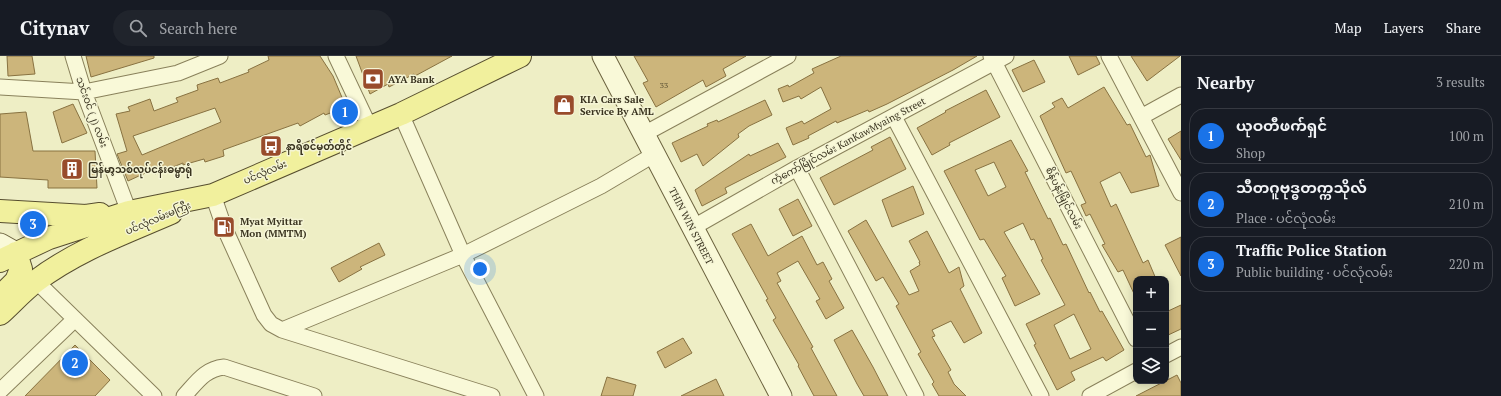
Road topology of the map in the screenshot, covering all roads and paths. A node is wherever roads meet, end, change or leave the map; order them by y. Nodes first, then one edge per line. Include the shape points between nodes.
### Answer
1 (73, 56) edge
2 (220, 56) edge
3 (336, 56) edge
4 (520, 56) edge
5 (603, 56) edge
6 (788, 56) edge
7 (1109, 56) edge
8 (997, 58) edge
9 (0, 88) edge
10 (84, 92) junction
11 (1181, 95) edge
12 (401, 114) junction
13 (894, 117) junction
14 (1141, 117) junction
15 (370, 128) junction
16 (644, 134) junction
17 (655, 154) junction
18 (797, 168) junction
19 (1181, 193) edge
20 (213, 195) junction
21 (0, 211) edge
22 (129, 212) junction
23 (692, 228) junction
24 (104, 241) junction
25 (5, 253) edge
26 (463, 255) junction
27 (36, 281) junction
28 (0, 297) edge
29 (0, 314) edge
30 (75, 319) junction
31 (282, 330) junction
32 (1133, 333) edge
33 (1181, 347) edge
34 (1169, 353) edge
35 (1133, 373) edge
36 (0, 391) edge
37 (154, 396) edge
38 (184, 396) edge
39 (314, 396) edge
40 (492, 396) edge
41 (536, 396) edge
42 (781, 396) edge
43 (916, 396) edge
44 (1041, 396) edge
45 (1090, 396) edge

1 - 10 street, သင်းဝင် (၂) လမ်း
2 - 10 street via 178,73
3 - 15 street
4 - 12 main road, ပင်လုံလမ်း
5 - 16 main road, THIN WIN STREET
6 - 16 street
7 - 14 street
8 - 13 street, ကံ့ကော်မြိုင်လမ်း KanKawMyaing Street
8 - 32 street, စိန်ပန်းမြိုင်လမ်း
9 - 10 street
10 - 22 street, သင်းဝင် (၂) လမ်း
11 - 14 street
12 - 15 main road, ပင်လုံလမ်း
12 - 26 street
13 - 18 street, ကံ့ကော်မြိုင်လမ်း KanKawMyaing Street
13 - 44 street
14 - 19 street
15 - 20 main road, ပင်လုံလမ်း
16 - 17 main road, THIN WIN STREET
17 - 23 main road, THIN WIN STREET
17 - 26 street via 602,186
18 - 23 street, ကံ့ကော်မြိုင်လမ်း KanKawMyaing Street
18 - 43 street
20 - 22 main road, ပင်လုံလမ်း
20 - 24 main road, ပင်လုံလမ်းမကြီး
20 - 31 street via 224,227 264,315 271,324
21 - 22 main road via 86,216
22 - 25 main road, ပင်လုံလမ်း
23 - 42 main road, THIN WIN STREET
24 - 25 main road via 49,257 32,258
24 - 27 main road via 69,259
25 - 28 main road via 21,269 16,280
26 - 31 street
26 - 41 street
27 - 29 main road
27 - 30 street
30 - 36 street
30 - 37 street
31 - 40 street
33 - 34 street
35 - 45 street
38 - 39 street via 204,373 224,367

